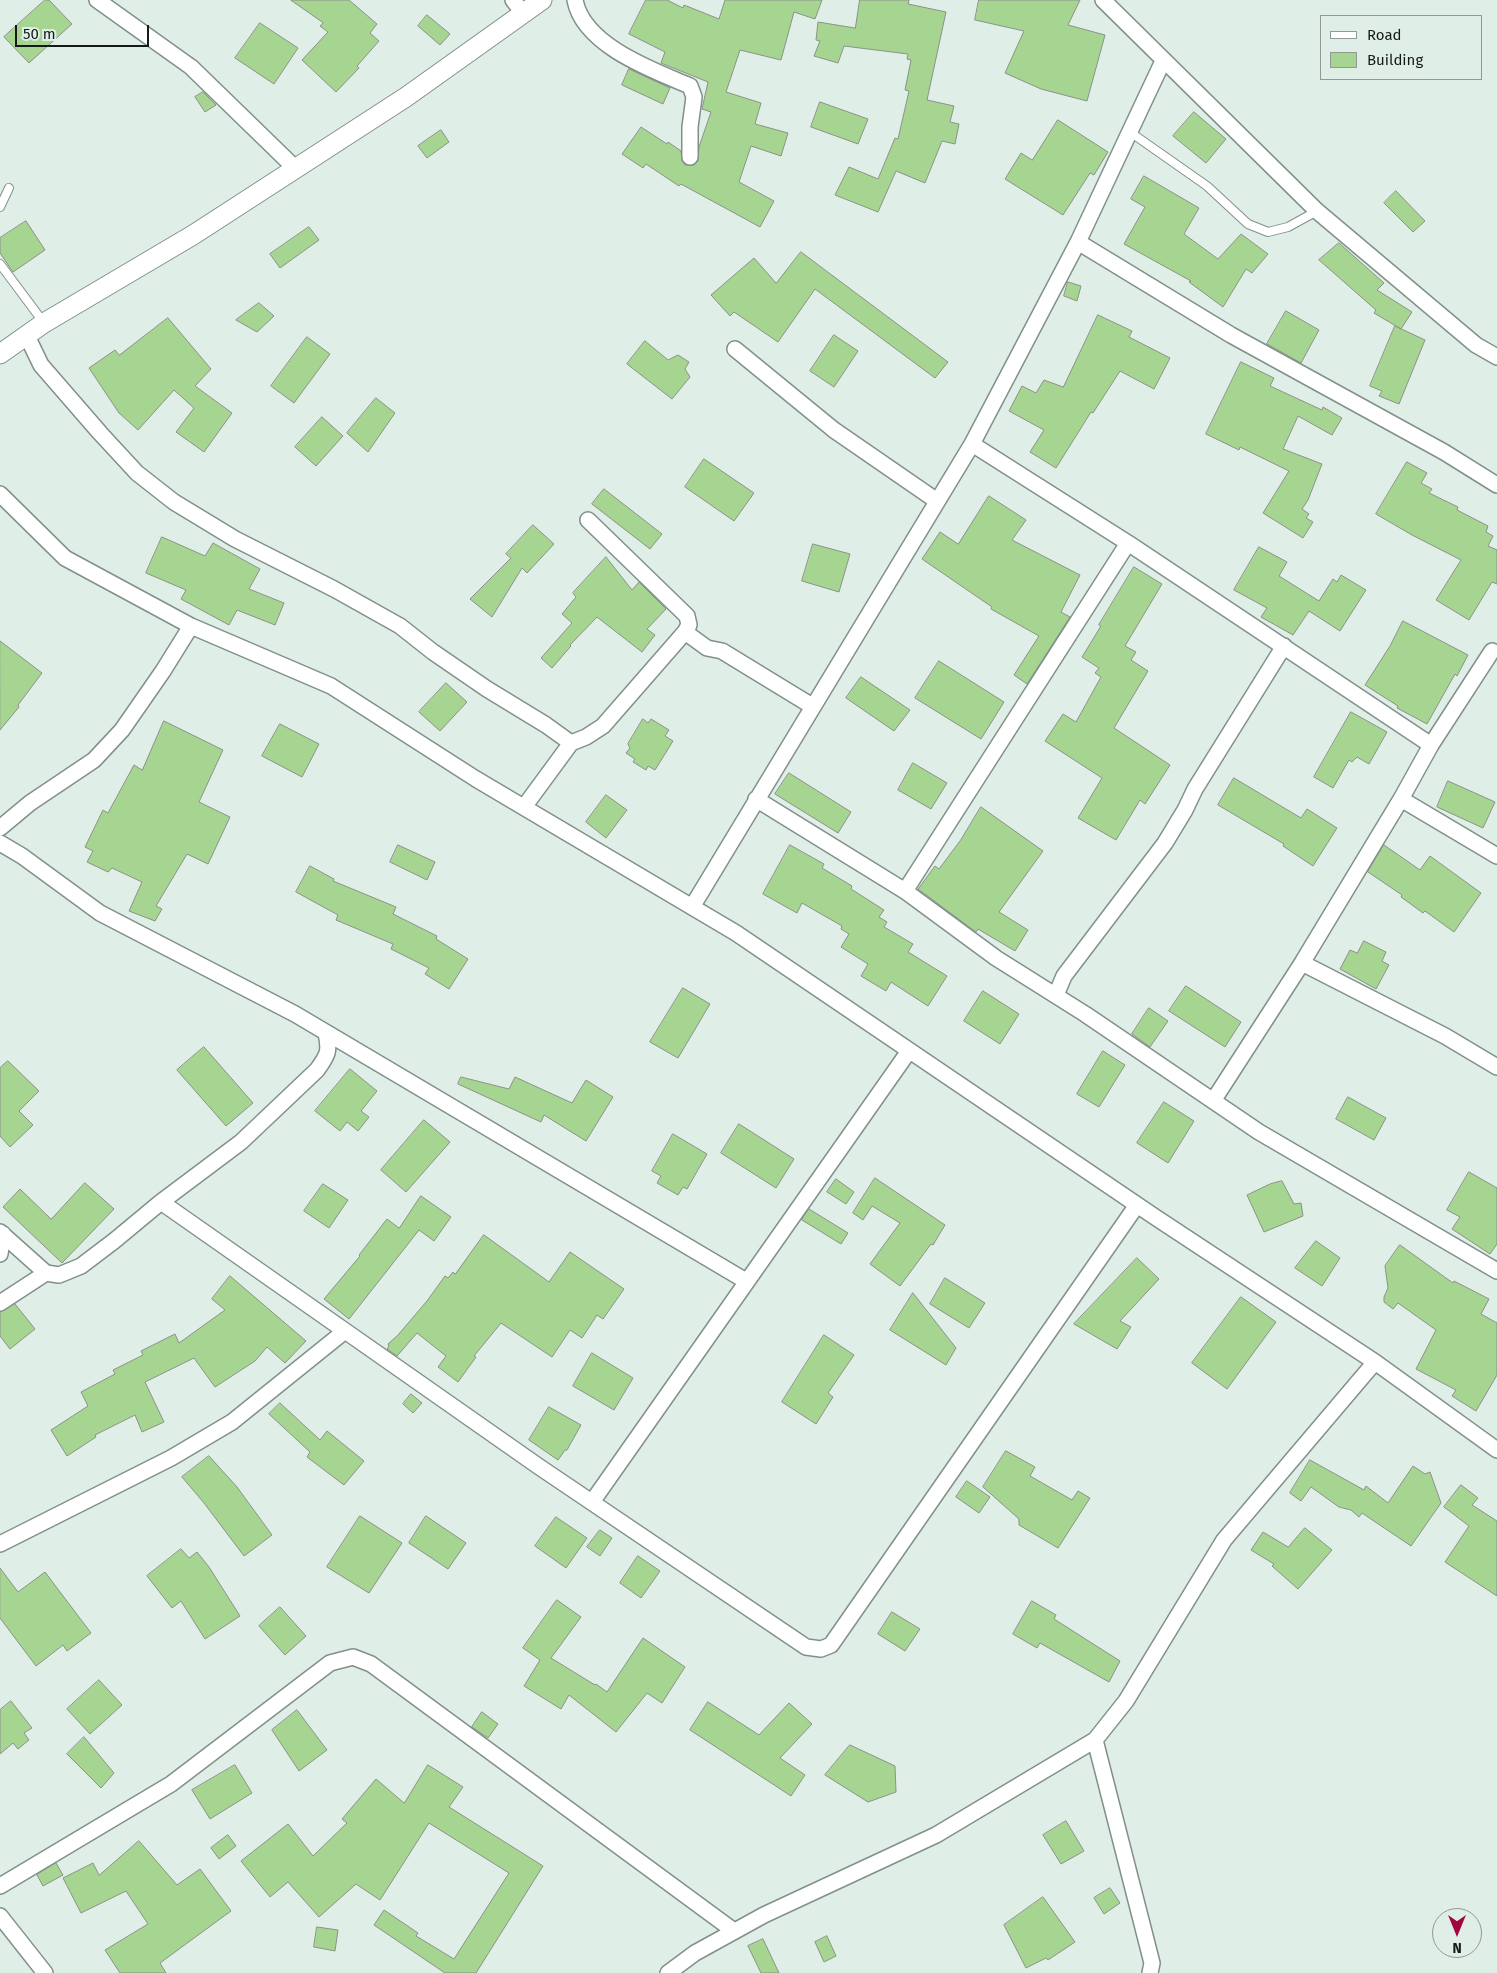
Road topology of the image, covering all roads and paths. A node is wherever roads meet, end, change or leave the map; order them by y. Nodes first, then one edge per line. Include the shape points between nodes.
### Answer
1 (97, 0) edge
2 (542, 0) edge
3 (575, 0) edge
4 (1104, 0) edge
5 (518, 7) edge
6 (1163, 61) junction
7 (1130, 132) junction
8 (690, 157) dead end
9 (295, 168) junction
10 (9, 188) dead end
11 (0, 207) edge
12 (1318, 211) junction
13 (1078, 242) junction
14 (0, 264) edge
15 (44, 323) junction
16 (27, 336) junction
17 (735, 349) dead end
18 (0, 354) edge
19 (1496, 355) edge
20 (972, 444) junction
21 (1497, 485) edge
22 (0, 494) edge
23 (938, 501) junction
24 (588, 520) dead end
25 (1128, 542) junction
26 (191, 626) junction
27 (686, 632) junction
28 (1284, 646) junction
29 (1495, 649) edge
30 (812, 706) junction
31 (572, 742) junction
32 (1431, 745) junction
33 (1401, 799) junction
34 (756, 800) junction
35 (524, 807) junction
36 (0, 828) edge
37 (0, 843) edge
38 (1497, 856) edge
39 (905, 891) junction
40 (692, 906) junction
41 (1302, 963) junction
42 (1056, 995) junction
43 (326, 1033) junction
44 (909, 1051) junction
45 (1497, 1067) edge
46 (1213, 1101) junction
47 (161, 1202) junction
48 (1137, 1205) junction
49 (1, 1233) edge
50 (0, 1254) edge
51 (1497, 1271) edge
52 (46, 1273) junction
53 (746, 1281) junction
54 (0, 1303) edge
55 (345, 1331) junction
56 (1375, 1362) junction
57 (1497, 1450) edge
58 (592, 1502) junction
59 (0, 1544) edge
60 (1095, 1740) junction
61 (0, 1886) edge
62 (0, 1916) edge
63 (734, 1931) junction
64 (45, 1973) edge
65 (668, 1973) edge
66 (1150, 1973) edge

1 - 9 street via 190,67
2 - 5 street
3 - 8 street via 585,24 606,44 649,69 690,86 694,97
4 - 6 street
5 - 9 street via 406,97
6 - 7 street
6 - 12 street
7 - 12 lane via 1207,186 1248,224 1268,232 1288,228
7 - 13 street
9 - 15 street via 193,234
10 - 11 lane
12 - 19 street via 1476,345
13 - 20 street
13 - 21 street via 1232,335 1444,452
14 - 15 lane
15 - 16 street
16 - 18 street
16 - 31 street via 41,365 94,426 137,473 174,502 235,539 400,626 487,689
17 - 23 street via 834,430
20 - 23 street
20 - 25 street
22 - 26 street via 64,558
23 - 30 street
24 - 27 street via 687,616
25 - 28 street
25 - 39 street
26 - 35 street via 331,686
26 - 36 street via 122,730 94,760 30,803
27 - 30 street via 707,648 722,651
27 - 31 street via 603,726
28 - 32 street
28 - 42 street via 1165,843 1064,976
29 - 32 street
30 - 34 street
31 - 35 street
32 - 33 street
33 - 38 street
33 - 41 street
34 - 39 street
34 - 40 street
35 - 40 street
37 - 43 street via 100,913
39 - 42 street via 996,958
40 - 44 street
41 - 45 street via 1445,1036
41 - 46 street
42 - 46 street
43 - 47 street via 327,1056 317,1070 241,1142
43 - 53 street
44 - 48 street
44 - 53 street
46 - 51 street via 1259,1132
47 - 52 street via 81,1266 59,1275
47 - 55 street
48 - 56 street
48 - 58 street via 831,1645 821,1649 806,1647
49 - 50 street
49 - 52 street
52 - 54 street
53 - 58 street
55 - 58 street
55 - 59 street via 232,1422 172,1458
56 - 57 street
56 - 60 street via 1224,1540 1126,1701
60 - 63 street via 936,1835
60 - 66 street via 1152,1963
61 - 63 street via 171,1784 330,1663 353,1657 371,1664
62 - 64 street
63 - 65 street

